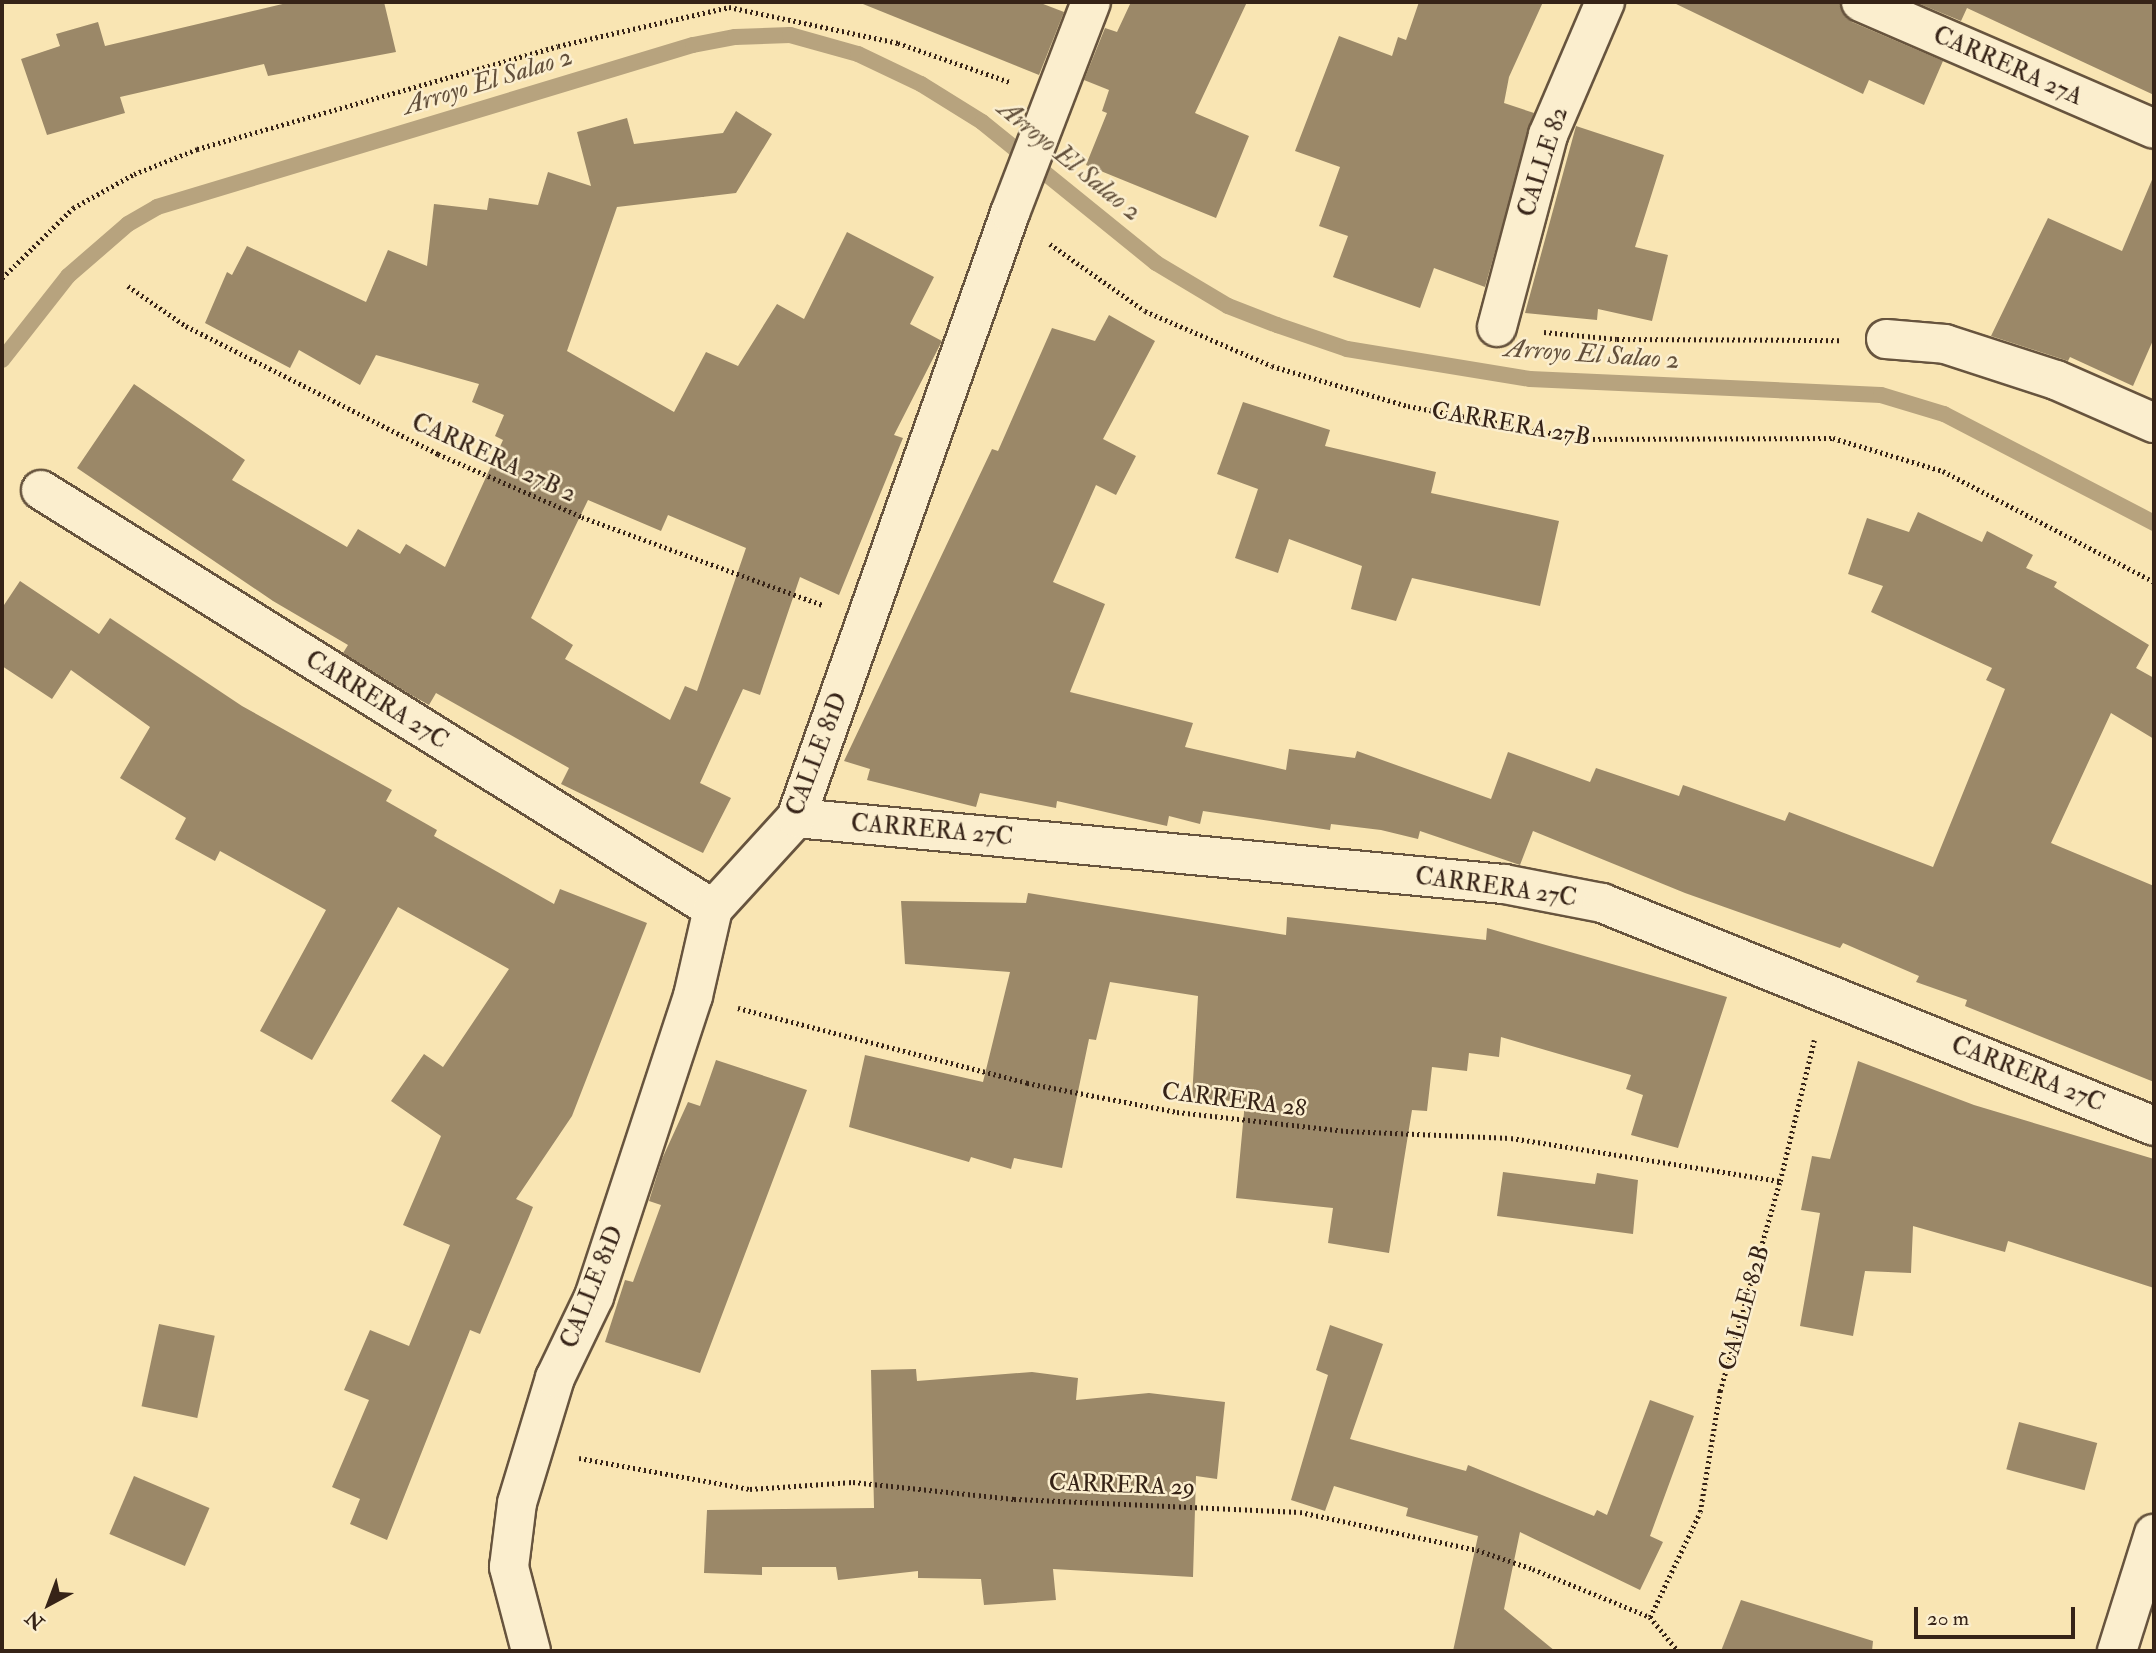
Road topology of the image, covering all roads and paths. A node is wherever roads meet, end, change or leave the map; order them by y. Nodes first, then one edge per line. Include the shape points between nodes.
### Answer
1 (1091, 2) edge
2 (1605, 2) edge
3 (1861, 2) edge
4 (1054, 97) junction
5 (2153, 125) edge
6 (1012, 207) junction
7 (2, 278) edge
8 (128, 286) dead end
9 (1497, 327) joint
10 (1886, 340) joint
11 (2154, 424) edge
12 (41, 490) dead end
13 (2154, 582) edge
14 (865, 621) junction
15 (796, 818) junction
16 (713, 909) junction
17 (1825, 991) junction
18 (693, 996) junction
19 (2154, 1126) edge
20 (1780, 1181) junction
21 (537, 1451) junction
22 (2154, 1534) edge
23 (1650, 1617) junction
24 (531, 1651) edge
25 (1678, 1651) edge
26 (2117, 1651) edge

1 - 4 street, CALLE 81D
2 - 9 street, CALLE 82 via 1548,135
3 - 5 street, CARRERA 27A
4 - 6 street, CALLE 81D
4 - 7 path via 898,43 729,7 558,46 197,149 134,174 73,208
6 - 13 path, CARRERA 27B via 1145,311 1272,366 1408,406 1582,439 1833,438 1944,471
6 - 14 street, CALLE 81D
8 - 14 path, CARRERA 27B 2 via 186,326 438,454 582,517
9 - 10 path via 1617,339
10 - 11 street via 1945,344 2056,380
12 - 16 street, CARRERA 27C
14 - 15 street, CALLE 81D
15 - 16 street, CALLE 81D
15 - 17 street, CARRERA 27C via 1504,884 1602,903
16 - 18 street, CALLE 81D
17 - 19 street, CARRERA 27C
17 - 20 path, CALLE 82B
18 - 20 path, CARRERA 28 via 1027,1083 1177,1112 1346,1131 1511,1138
18 - 21 street, CALLE 81D via 594,1297 555,1378
20 - 23 path, CALLE 82B via 1720,1391 1700,1512
21 - 23 path, CARRERA 29 via 750,1489 853,1482 1014,1499 1300,1512 1477,1550
21 - 24 street, CALLE 81D via 517,1503 509,1567
22 - 26 street
23 - 25 path, CARRERA 29

